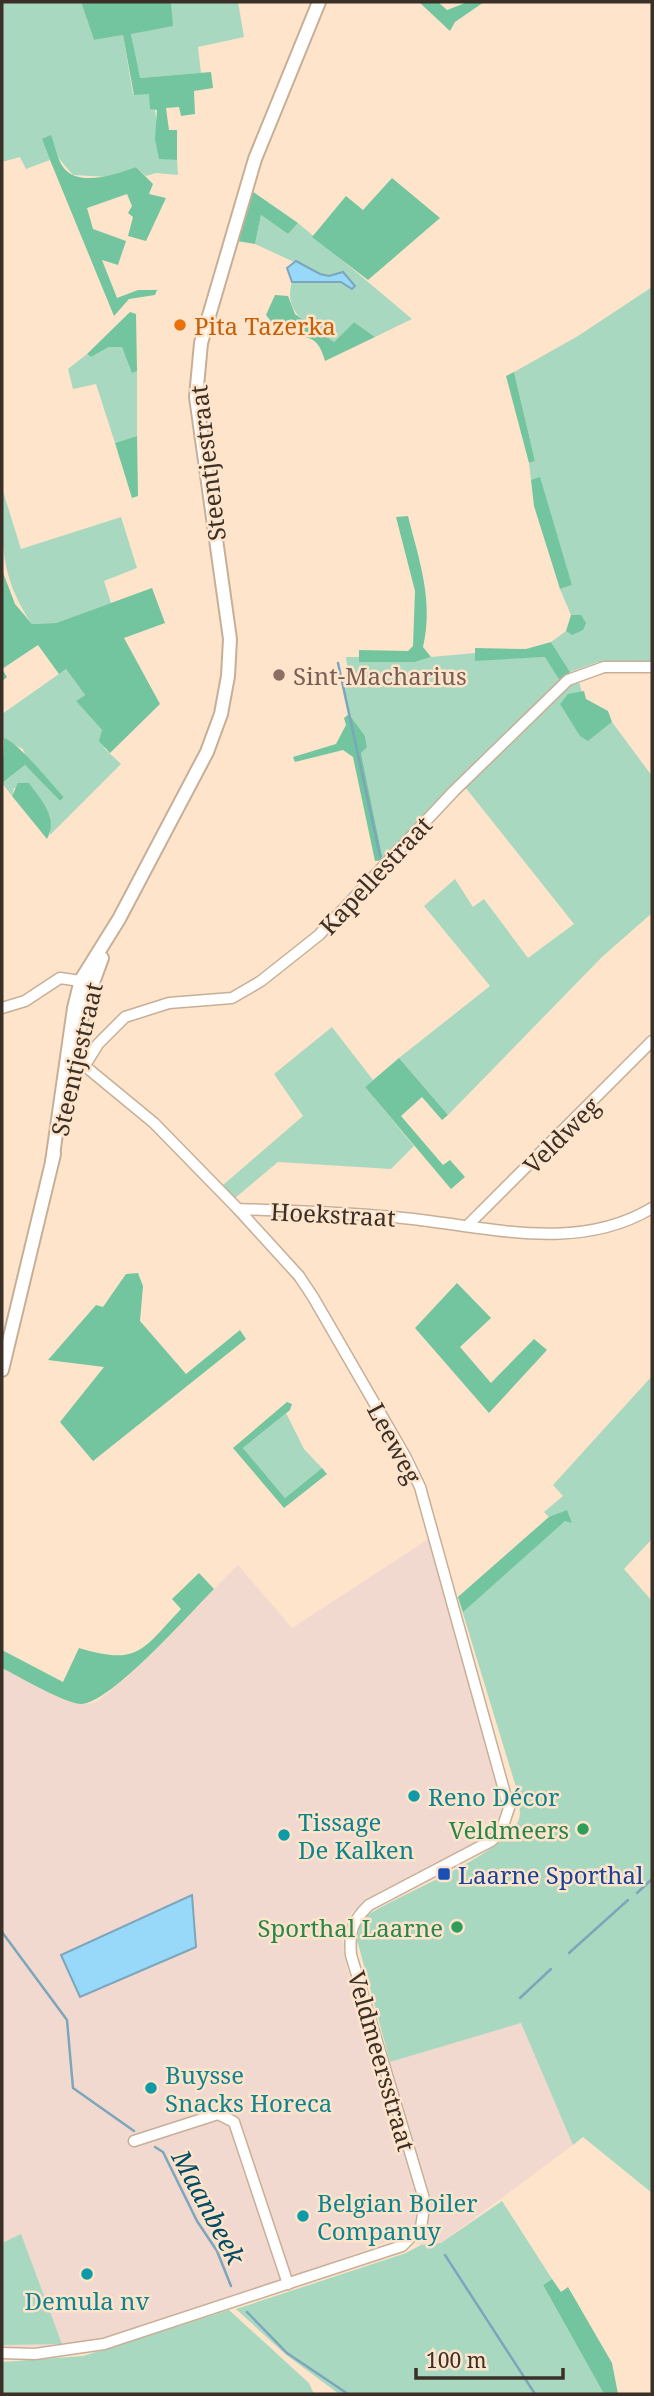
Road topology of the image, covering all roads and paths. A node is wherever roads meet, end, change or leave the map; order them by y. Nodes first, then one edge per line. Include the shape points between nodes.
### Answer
1 (319, 2) edge
2 (652, 667) edge
3 (86, 981) junction
4 (2, 1008) edge
5 (652, 1041) edge
6 (76, 1061) junction
7 (652, 1208) edge
8 (238, 1209) junction
9 (467, 1226) junction
10 (2, 1370) edge
11 (483, 1711) joint
12 (134, 2141) dead end
13 (288, 2284) junction
14 (2, 2353) edge

1 - 3 street, Steentjestraat via 255,159 198,360 196,397 230,639 220,714 207,752
2 - 6 street, Kapellestraat via 604,667 568,680 454,791 343,912 261,981 232,998 169,1003 125,1017
3 - 4 street via 60,978 25,1001
3 - 6 street, Steentjestraat
5 - 9 street, Veldweg
6 - 8 street, Hoekstraat via 154,1122
6 - 10 street, Steentjestraat
7 - 9 street, Hoekstraat via 620,1224 569,1235
8 - 9 street, Hoekstraat via 402,1217
8 - 11 street, Leeweg via 299,1276 405,1455 430,1520
11 - 13 street, Veldmeersstraat via 508,1796 501,1832 369,1905 354,1919 349,1937 425,2203 421,2227 402,2246
12 - 13 street via 218,2114 234,2122
13 - 14 street, Veldmeersstraat via 104,2344 35,2354

